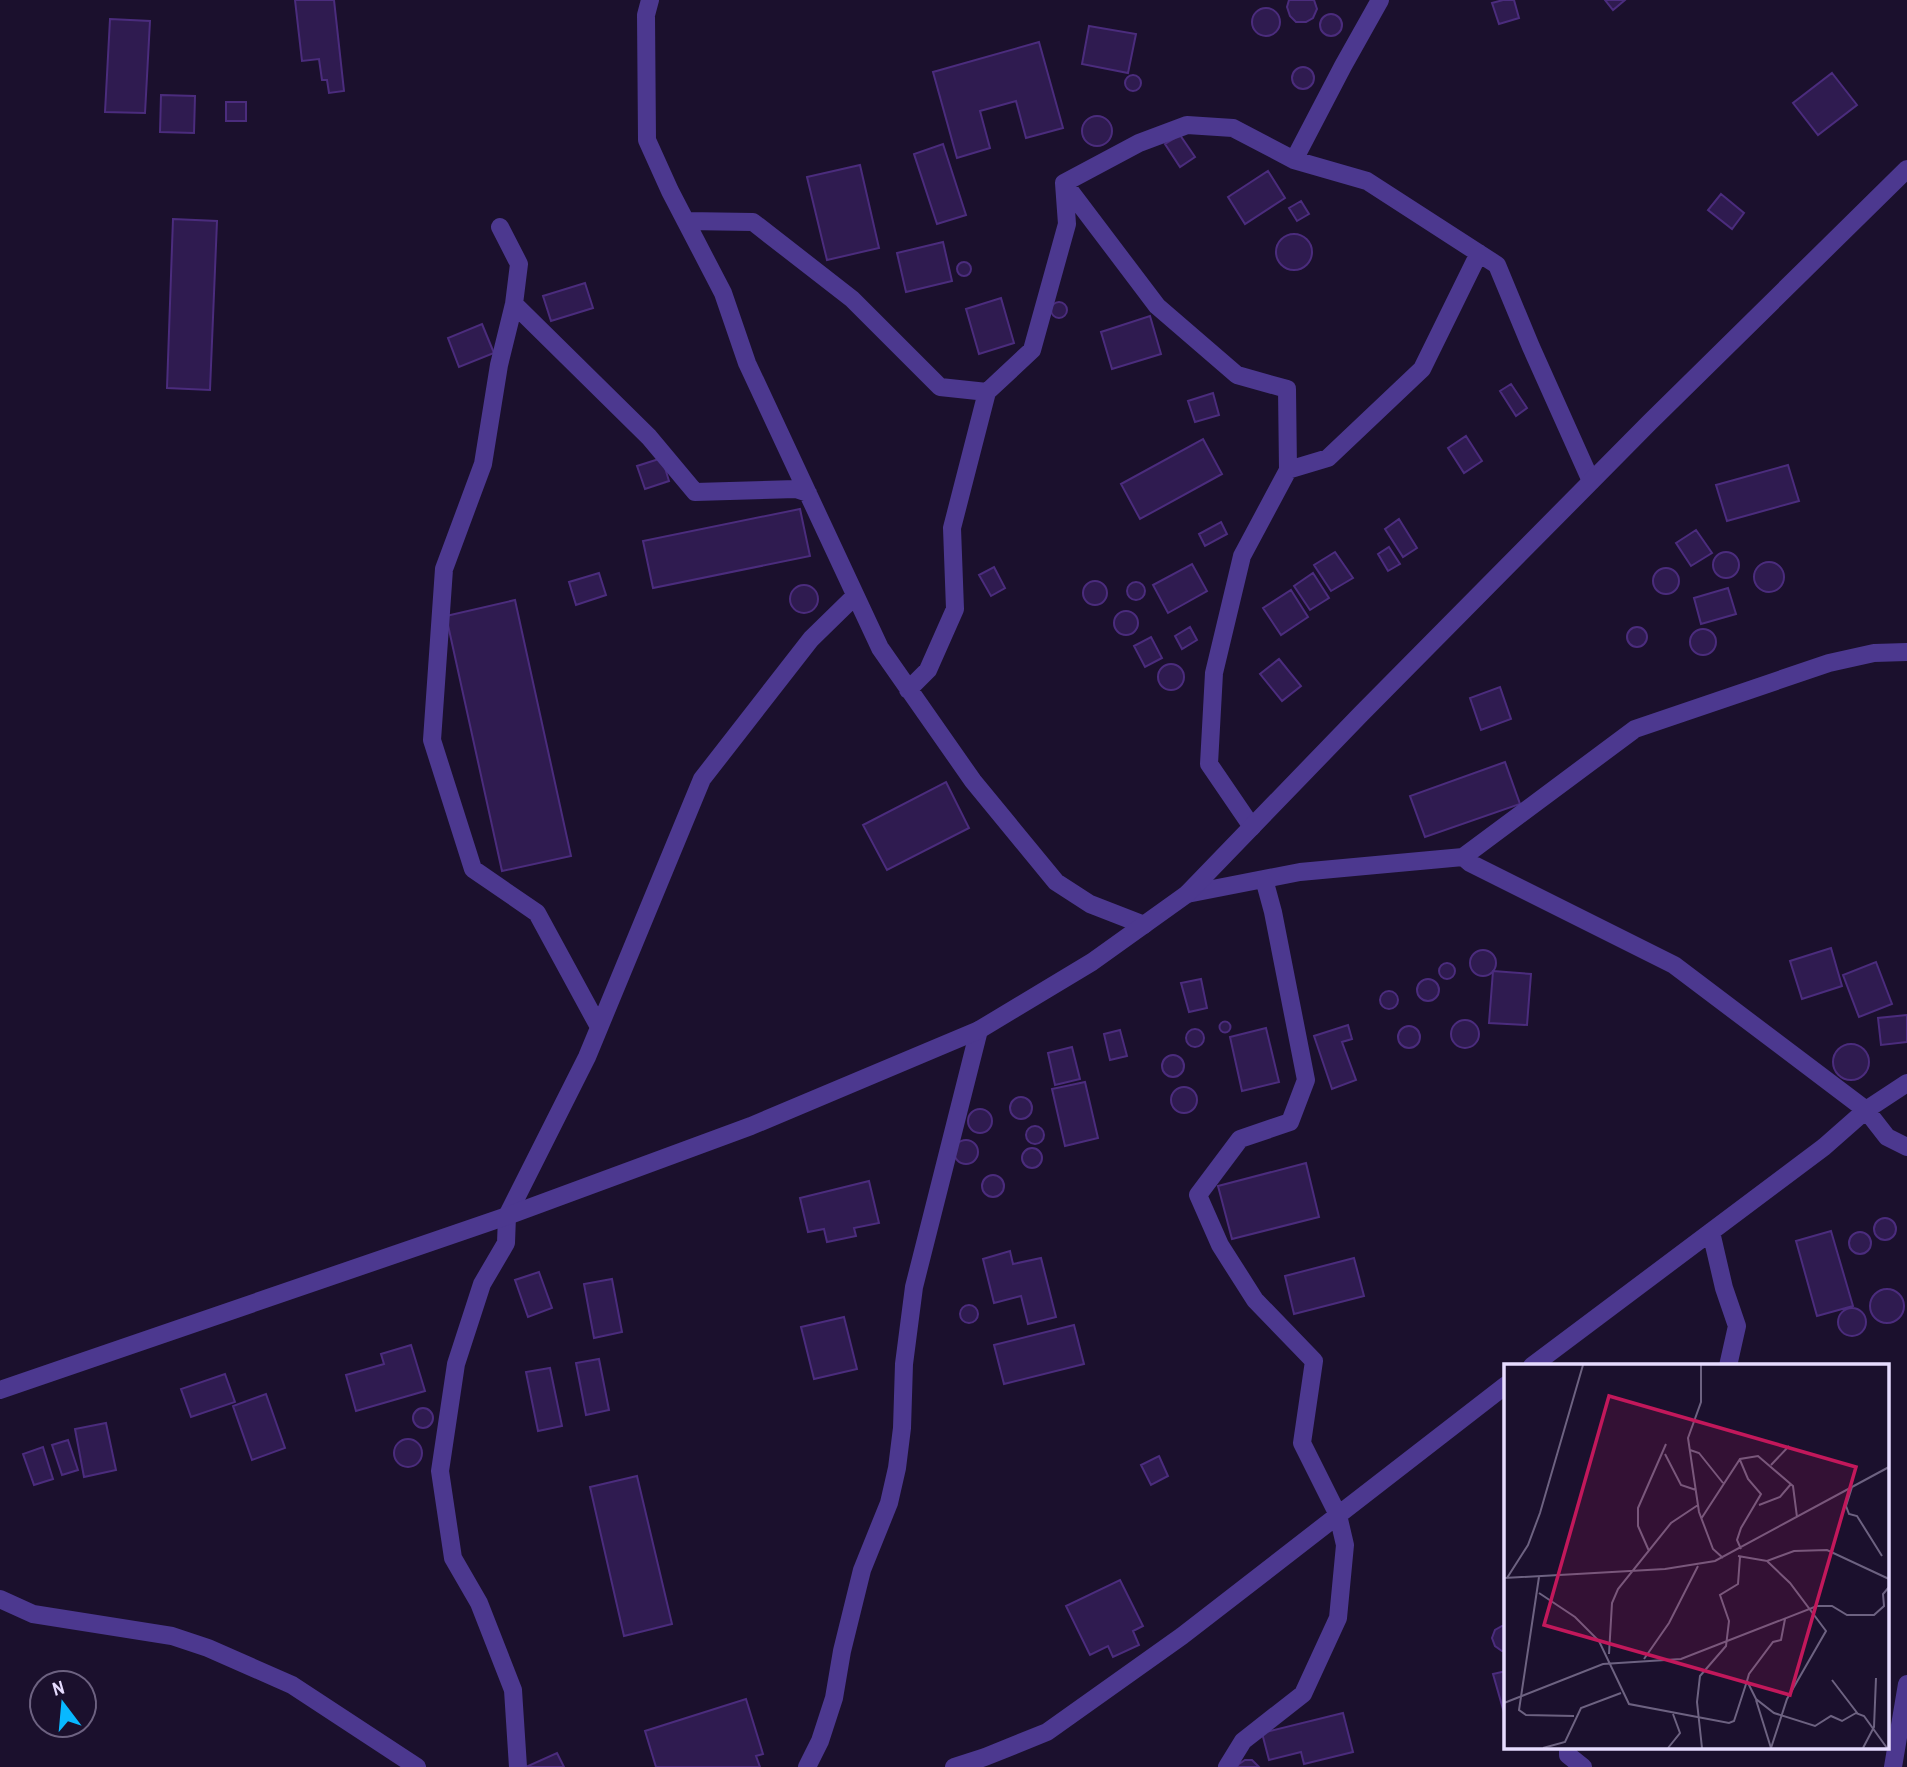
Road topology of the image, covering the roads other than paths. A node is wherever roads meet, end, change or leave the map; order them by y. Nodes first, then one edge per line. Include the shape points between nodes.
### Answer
1 (650, 0) edge
2 (1380, 0) edge
3 (1294, 160) junction
4 (1907, 169) edge
5 (1064, 183) junction
6 (686, 221) junction
7 (500, 227) dead end
8 (1479, 253) junction
9 (514, 304) junction
10 (987, 392) junction
11 (1288, 470) junction
12 (1591, 481) junction
13 (807, 493) junction
14 (855, 596) junction
15 (1907, 652) edge
16 (908, 690) junction
17 (1252, 827) junction
18 (1463, 857) junction
19 (1264, 879) junction
20 (1187, 894) junction
21 (1144, 925) junction
22 (599, 1027) junction
23 (979, 1030) junction
24 (1907, 1083) edge
25 (1866, 1110) junction
26 (1907, 1147) edge
27 (507, 1216) junction
28 (1711, 1231) junction
29 (1535, 1364) edge
30 (1728, 1364) edge
31 (1504, 1387) edge
32 (0, 1390) edge
33 (1338, 1515) junction
34 (0, 1599) edge
35 (1907, 1684) edge
36 (1569, 1756) edge
37 (417, 1767) edge
38 (518, 1767) edge
39 (807, 1767) edge
40 (954, 1767) edge
41 (1227, 1767) edge
42 (1583, 1767) edge
43 (1893, 1767) edge

1 - 6 street via 646,15 647,140
2 - 3 street
3 - 5 street via 1233,128 1187,125 1139,143
3 - 8 street via 1367,181
4 - 12 street
5 - 10 street via 1067,224 1032,350
5 - 11 street via 1157,306 1237,375 1286,389
6 - 10 street via 753,222 852,299 940,387
6 - 13 street via 723,293 747,363
7 - 9 street via 519,264
8 - 11 street via 1422,369 1328,458
8 - 12 street via 1497,265
9 - 13 street via 649,437 695,492 796,489
9 - 22 street via 483,464 444,569 432,740 473,869 537,913
10 - 16 street via 952,528 955,609 928,670
11 - 17 street via 1242,556 1213,673 1209,764
12 - 17 street
13 - 14 street
14 - 16 street via 880,648
14 - 22 street via 811,639 702,779
15 - 18 street via 1874,653 1829,663 1635,729
16 - 21 street via 972,781 1056,882 1090,905
17 - 20 street
18 - 19 street
18 - 25 street via 1674,965
19 - 20 street
19 - 33 street via 1306,1080 1290,1122 1240,1139 1198,1195 1220,1245 1255,1300 1314,1361 1302,1443
20 - 21 street
21 - 23 street
22 - 27 street
23 - 27 street via 751,1126
23 - 39 street via 914,1287 902,1428 889,1503 862,1570 834,1698
24 - 25 street
25 - 26 street via 1887,1137
25 - 28 street
27 - 32 street
27 - 38 street via 506,1243 482,1284 456,1364 440,1471 453,1558 479,1603 513,1690
28 - 29 street
28 - 30 street via 1737,1326
31 - 33 street
33 - 40 street via 1182,1636 1047,1732
33 - 41 street via 1345,1545 1338,1618 1303,1694 1243,1741
34 - 37 street via 33,1615 172,1636 208,1648 292,1685
35 - 43 street
36 - 42 street

